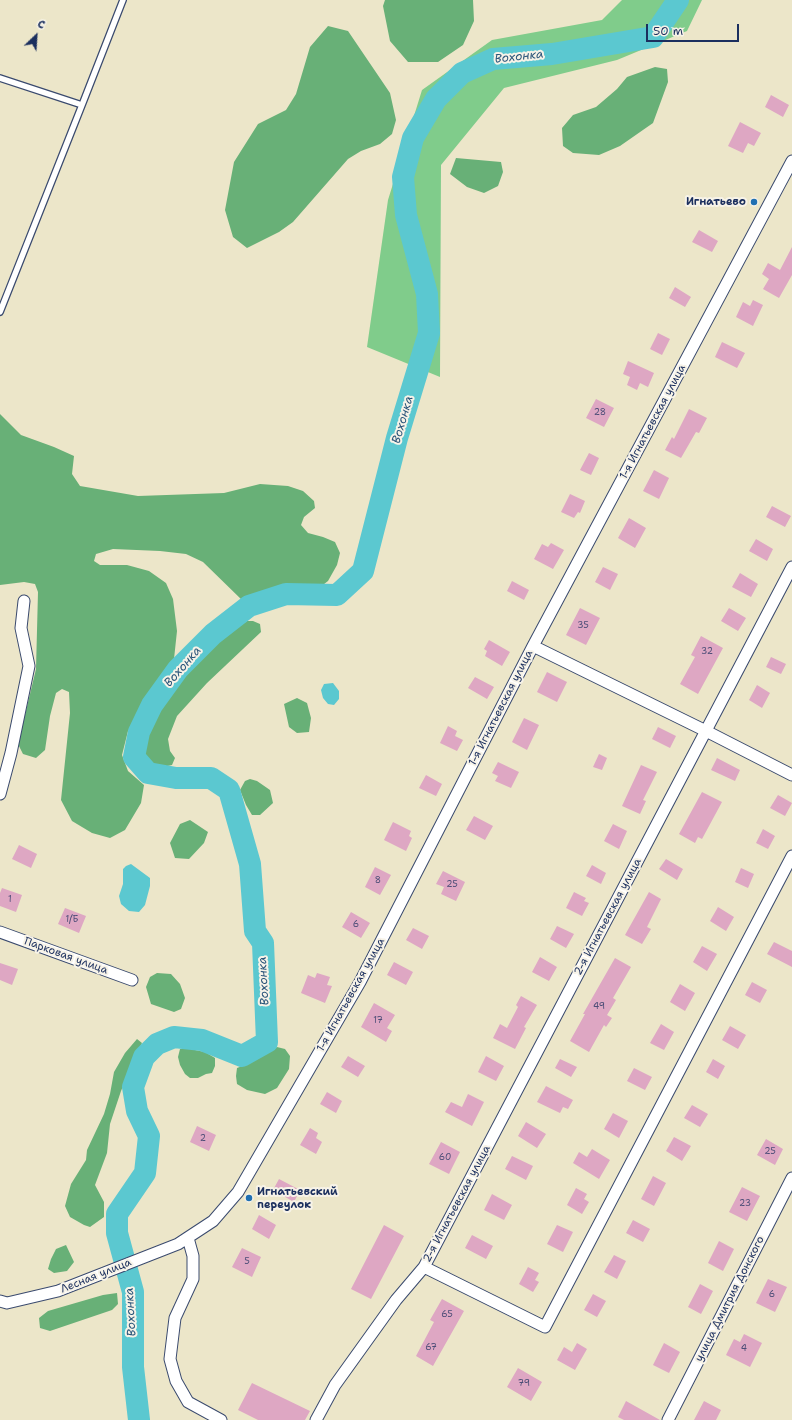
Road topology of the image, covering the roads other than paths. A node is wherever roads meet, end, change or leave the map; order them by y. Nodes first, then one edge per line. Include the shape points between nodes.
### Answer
1 (123, 0) edge
2 (0, 78) edge
3 (82, 105) junction
4 (792, 161) edge
5 (0, 312) edge
6 (792, 567) edge
7 (24, 601) dead end
8 (533, 646) junction
9 (706, 731) junction
10 (792, 775) edge
11 (0, 794) edge
12 (792, 856) edge
13 (0, 932) edge
14 (132, 980) dead end
15 (792, 1178) edge
16 (188, 1238) junction
17 (424, 1267) junction
18 (0, 1301) edge
19 (222, 1420) edge
20 (316, 1420) edge
21 (668, 1420) edge

1 - 3 lane
2 - 3 lane
3 - 5 lane
4 - 8 street, 1-я Игнатьевская улица
6 - 9 street, 2-я Игнатьевская улица
7 - 11 street via 21,628 29,666
8 - 9 street
8 - 16 street, 1-я Игнатьевская улица via 360,982 238,1192 213,1221
9 - 10 street
9 - 17 street, 2-я Игнатьевская улица
12 - 17 street via 546,1327
13 - 14 street, Парковая улица
15 - 21 street, улица Дмитрия Донского
16 - 18 street, Лесная улица via 58,1291 7,1303
16 - 19 street via 193,1256 193,1279 175,1318 170,1359 176,1381 188,1402
17 - 20 street, 2-я Игнатьевская улица via 396,1300 335,1385

